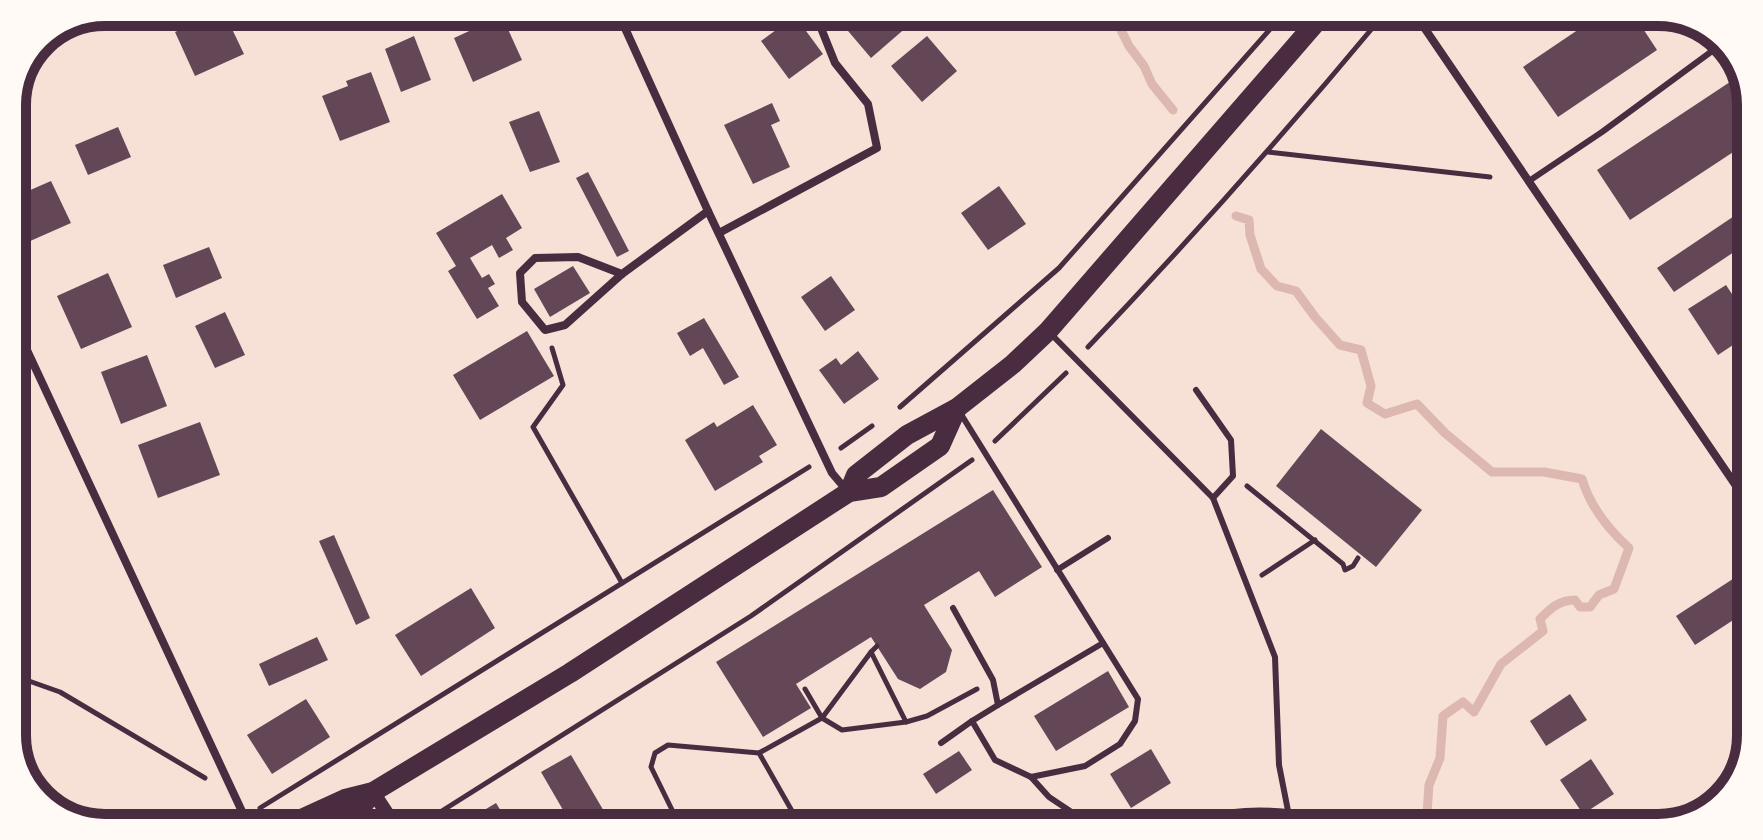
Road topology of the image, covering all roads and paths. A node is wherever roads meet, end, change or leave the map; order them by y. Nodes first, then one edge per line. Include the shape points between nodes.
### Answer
1 (624, 26) edge
2 (823, 26) edge
3 (1273, 26) edge
4 (1313, 26) edge
5 (1374, 26) edge
6 (1423, 26) edge
7 (1714, 50) edge
8 (1267, 152) junction
9 (1490, 177) dead end
10 (1529, 181) junction
11 (708, 211) junction
12 (719, 233) junction
13 (622, 274) junction
14 (545, 330) junction
15 (1048, 331) junction
16 (26, 348) edge
17 (1085, 350) dead end
18 (1064, 375) dead end
19 (1196, 390) dead end
20 (957, 408) junction
21 (896, 410) dead end
22 (883, 419) dead end
23 (1000, 437) dead end
24 (844, 446) dead end
25 (970, 461) dead end
26 (801, 472) dead end
27 (1233, 476) junction
28 (1737, 487) edge
29 (849, 492) junction
30 (1213, 498) junction
31 (1108, 538) dead end
32 (1315, 540) junction
33 (1358, 558) dead end
34 (1057, 570) junction
35 (622, 583) junction
36 (1247, 585) junction
37 (953, 608) dead end
38 (1103, 643) junction
39 (877, 646) dead end
40 (871, 652) junction
41 (26, 680) edge
42 (993, 680) junction
43 (805, 689) dead end
44 (998, 705) junction
45 (822, 718) junction
46 (972, 721) junction
47 (906, 722) junction
48 (941, 743) dead end
49 (759, 753) junction
50 (1031, 777) junction
51 (373, 792) junction
52 (235, 796) junction
53 (269, 802) dead end
54 (1288, 812) joint
55 (243, 814) edge
56 (312, 814) edge
57 (356, 814) edge
58 (387, 814) edge
59 (437, 814) edge
60 (674, 814) edge
61 (792, 814) edge
62 (1074, 814) edge
63 (1214, 814) edge

1 - 11 street
2 - 12 street via 835,63 868,104 877,148
3 - 21 path via 1059,268
4 - 15 main road
5 - 8 path
6 - 10 street
7 - 10 lane
8 - 9 path
8 - 17 path
10 - 28 street
11 - 12 street
11 - 13 street
12 - 29 street via 832,473
13 - 14 street via 565,325
13 - 14 street via 578,257 535,258 520,273 522,302
14 - 35 path via 563,385 533,427
15 - 20 main road
15 - 30 lane
16 - 52 street
18 - 23 path
19 - 27 lane via 1231,440
20 - 29 main road via 940,446 881,487
20 - 34 lane
22 - 24 path
25 - 59 path via 751,616
26 - 35 path
27 - 30 lane
27 - 32 path
29 - 51 main road via 559,680
30 - 36 lane
31 - 34 lane
32 - 33 path via 1345,570
32 - 36 path
34 - 38 lane
35 - 53 path
36 - 54 lane via 1275,657 1279,765
37 - 42 lane
38 - 44 lane
38 - 50 lane via 1138,699 1135,721 1120,744 1085,766
39 - 40 path
40 - 45 path
40 - 47 path
41 - 52 path via 60,692
42 - 44 lane
42 - 47 path
43 - 45 path
44 - 46 lane
45 - 47 path via 842,730
45 - 49 path
46 - 48 lane
46 - 50 lane via 995,760
49 - 60 path via 668,745 655,753 651,767
49 - 61 path
50 - 62 lane
51 - 56 main road
51 - 57 main road
51 - 58 street
52 - 55 street
54 - 63 lane

